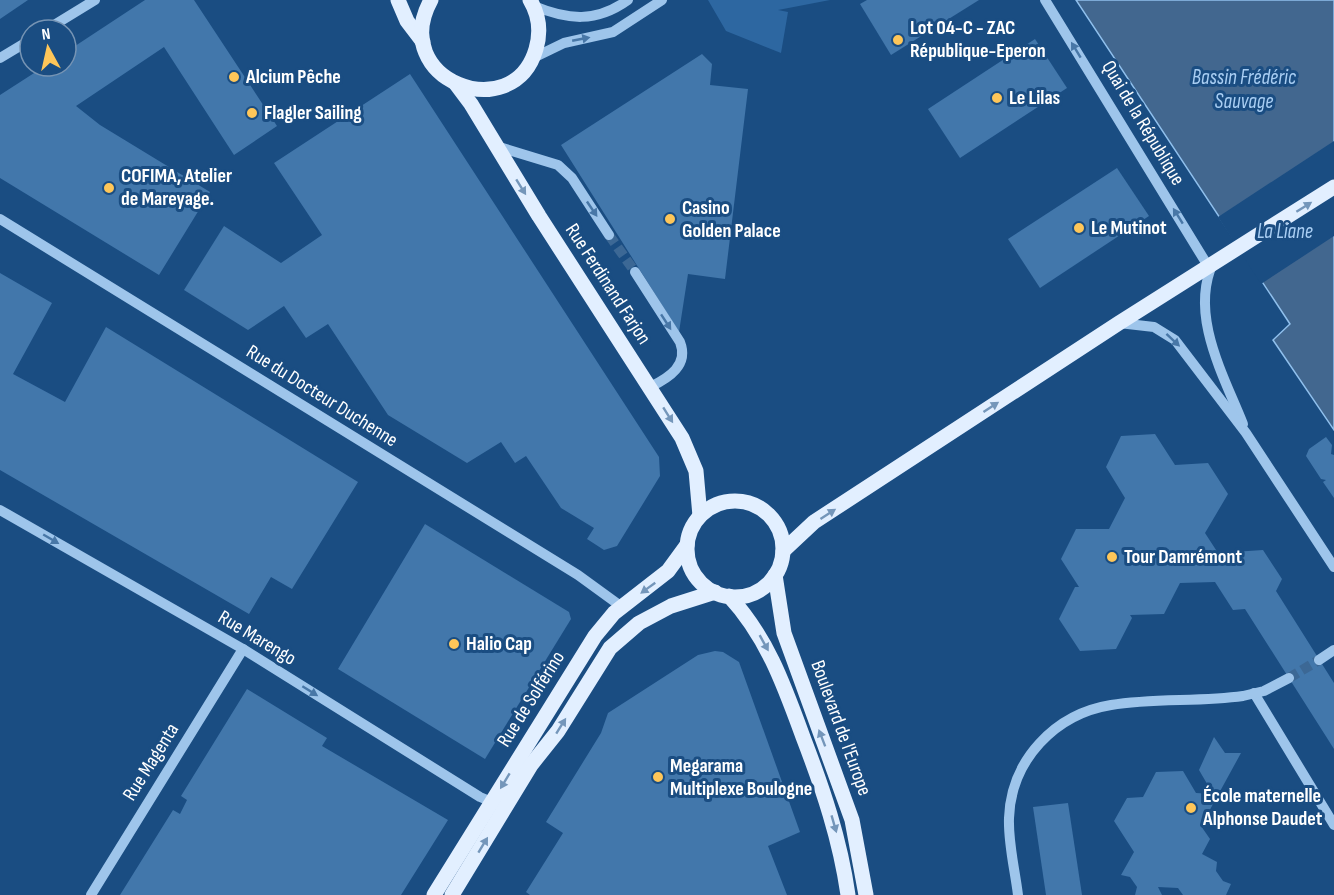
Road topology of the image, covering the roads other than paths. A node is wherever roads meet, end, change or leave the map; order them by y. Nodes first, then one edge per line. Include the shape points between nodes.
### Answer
1 (95, 0) edge
2 (398, 0) edge
3 (431, 0) edge
4 (628, 0) edge
5 (662, 0) edge
6 (1045, 0) edge
7 (532, 3) edge
8 (617, 8) junction
9 (66, 18) edge
10 (629, 23) junction
11 (423, 42) junction
12 (18, 47) edge
13 (0, 58) edge
14 (533, 58) junction
15 (456, 84) junction
16 (496, 146) junction
17 (1334, 188) edge
18 (0, 219) edge
19 (609, 235) tunnel mouth
20 (1210, 265) junction
21 (634, 273) tunnel mouth
22 (1119, 323) junction
23 (650, 387) junction
24 (1246, 433) junction
25 (0, 510) edge
26 (700, 516) junction
27 (687, 545) junction
28 (783, 551) junction
29 (1334, 567) edge
30 (775, 575) junction
31 (722, 594) junction
32 (622, 607) junction
33 (243, 649) junction
34 (1334, 650) edge
35 (1319, 660) tunnel mouth
36 (1289, 678) tunnel mouth
37 (1254, 693) junction
38 (492, 802) junction
39 (1334, 825) edge
40 (91, 895) edge
41 (434, 895) edge
42 (452, 895) edge
43 (848, 895) edge
44 (866, 895) edge
45 (1018, 895) edge

1 - 9 street
2 - 11 main road via 407,21
3 - 11 main road via 423,20
4 - 8 street
5 - 10 street
20 -> 6 street, Quai de la République
7 - 8 street via 560,16 578,18 598,16
7 - 14 main road via 539,35
8 - 10 street
14 -> 10 street via 564,43 608,34
11 - 15 main road via 434,68
12 - 13 street
14 - 15 main road via 521,74 500,87 481,90
15 - 16 main road, Rue Ferdinand Farjon
16 -> 19 street via 558,165 572,178
16 -> 23 main road, Rue Ferdinand Farjon
20 -> 17 main road
18 - 32 street, Rue du Docteur Duchenne via 578,574
20 - 22 main road
20 - 24 street via 1208,323 1218,362
21 -> 23 street via 682,348 676,369 667,379
22 -> 24 street via 1154,327 1175,340
28 -> 22 main road via 814,522
23 -> 26 main road, Rue Ferdinand Farjon via 693,461
24 - 29 street
25 -> 33 street, Rue Marengo
26 - 27 main road
26 - 28 main road via 725,502 754,504 776,523
27 - 31 main road via 694,573 703,584
27 -> 32 main road, Rue de Solférino via 657,582
28 - 30 main road
30 - 31 main road via 758,591 744,596
44 -> 30 main road, Boulevard de l'Europe via 852,820 784,633
42 -> 31 main road, Rue de Solférino via 531,765 610,648 639,623 671,606
31 -> 43 main road, Boulevard de l'Europe via 758,631 782,679 832,816
32 -> 38 main road, Rue de Solférino via 587,647
33 -> 38 street, Rue Marengo
33 - 40 street, Rue Magenta
34 - 35 street
36 - 37 street
37 - 39 street
37 - 45 street via 1220,699 1111,705 1085,711 1054,728 1024,765 1010,806
38 - 41 main road, Rue de Solférino

